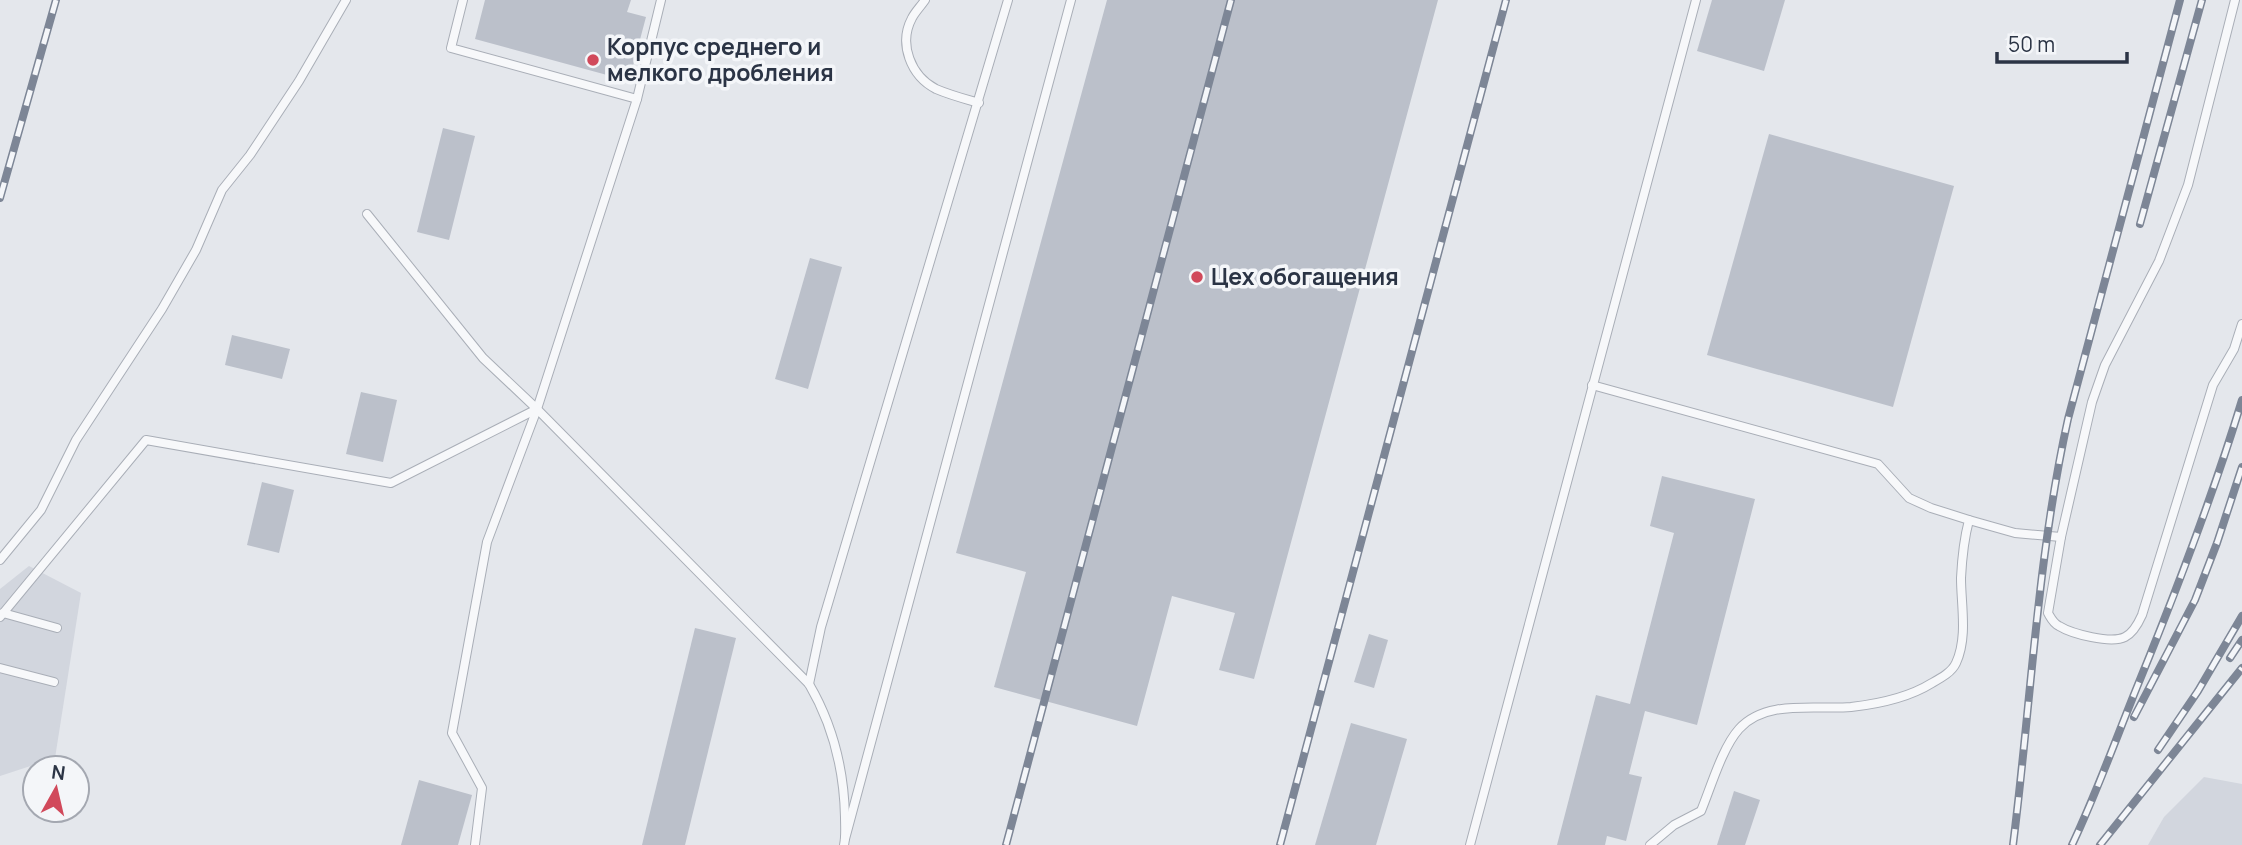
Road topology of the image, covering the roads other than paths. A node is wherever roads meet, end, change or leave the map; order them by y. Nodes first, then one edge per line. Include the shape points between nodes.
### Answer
1 (346, 0) edge
2 (463, 0) edge
3 (662, 0) edge
4 (925, 0) edge
5 (1008, 0) edge
6 (1071, 0) edge
7 (1696, 0) edge
8 (2235, 0) edge
9 (637, 99) junction
10 (979, 103) junction
11 (367, 214) dead end
12 (2242, 324) edge
13 (1592, 385) junction
14 (537, 409) junction
15 (1969, 520) junction
16 (2061, 537) junction
17 (0, 560) edge
18 (1, 615) edge
19 (57, 628) dead end
20 (0, 668) edge
21 (54, 682) dead end
22 (809, 684) junction
23 (845, 842) edge
24 (475, 845) edge
25 (1470, 845) edge
26 (1650, 845) edge

1 - 17 lane via 299,81 222,190 182,274 76,440 41,510
2 - 9 lane via 451,48
3 - 9 lane
4 - 10 lane via 908,28 912,69 935,88
5 - 10 lane
6 - 23 lane
7 - 13 lane
8 - 16 lane via 2188,185 2159,261 2101,377
9 - 14 lane
10 - 22 lane via 821,627
11 - 14 lane via 483,358
12 - 16 lane via 2234,349 2213,385 2142,615 2127,636 2101,639 2059,627 2052,620 2048,613
13 - 15 lane via 1878,464 1909,498
13 - 25 lane
14 - 18 lane via 391,483 146,440
14 - 22 lane
14 - 24 lane via 487,542 452,733 482,788
15 - 16 lane via 2015,533
15 - 26 lane via 1956,664 1925,688 1902,697 1850,707 1783,709 1750,720 1738,730 1725,753 1701,811
18 - 19 lane
20 - 21 lane
22 - 23 lane via 835,741 845,801

